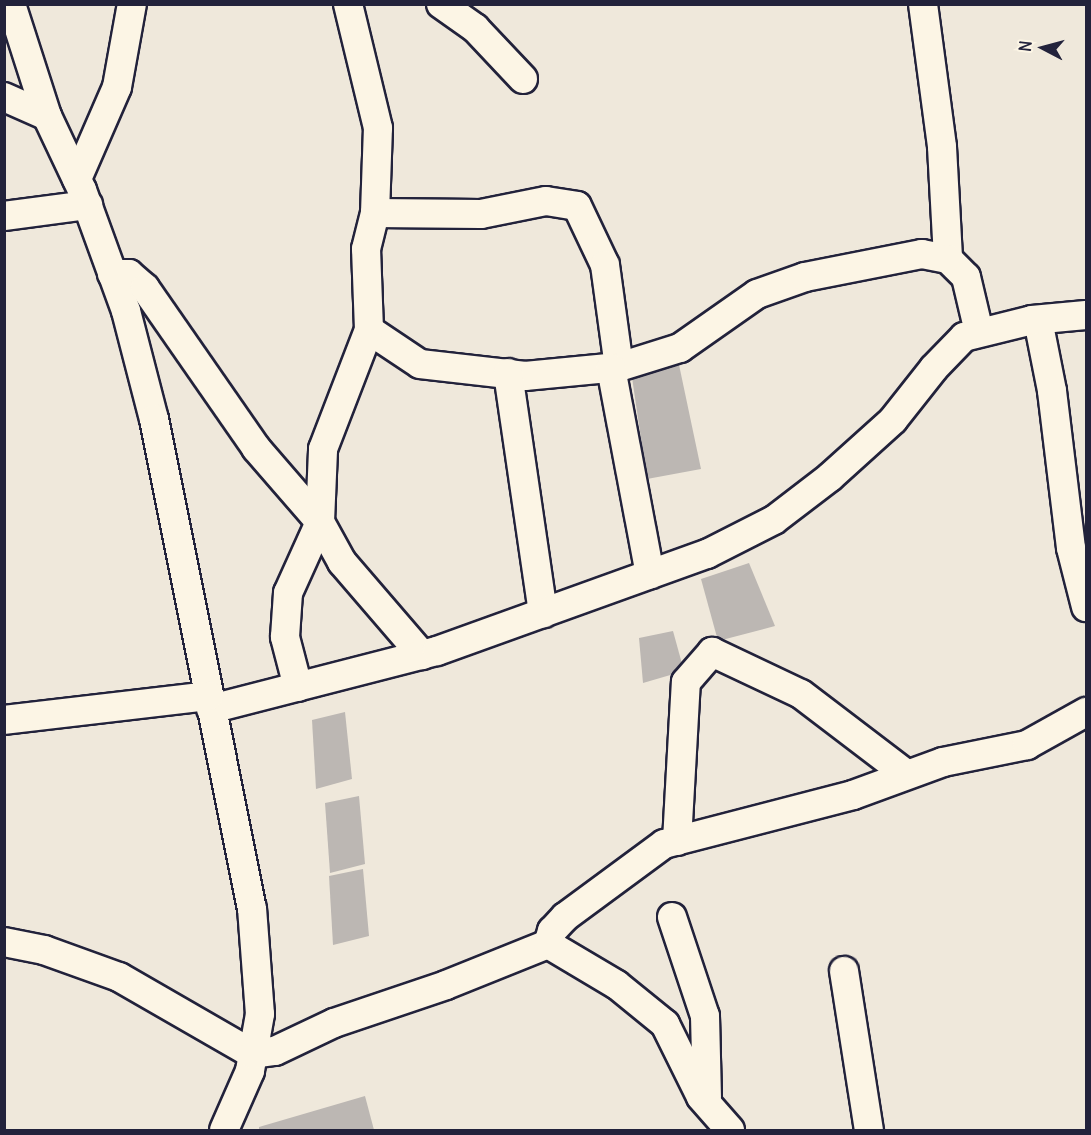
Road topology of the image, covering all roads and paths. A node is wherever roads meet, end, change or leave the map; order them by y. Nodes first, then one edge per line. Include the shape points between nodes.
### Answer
1 (11, 4) edge
2 (132, 4) edge
3 (348, 4) edge
4 (441, 4) edge
5 (923, 4) edge
6 (523, 79) dead end
7 (4, 97) edge
8 (47, 116) junction
9 (82, 192) junction
10 (375, 213) junction
11 (4, 216) edge
12 (948, 259) junction
13 (112, 274) junction
14 (1086, 315) edge
15 (1038, 320) junction
16 (369, 330) junction
17 (979, 333) junction
18 (615, 367) junction
19 (508, 373) junction
20 (320, 522) junction
21 (650, 574) junction
22 (1086, 607) edge
23 (543, 613) junction
24 (422, 655) junction
25 (298, 687) junction
26 (210, 702) junction
27 (1086, 712) edge
28 (4, 720) edge
29 (906, 774) junction
30 (677, 841) junction
31 (672, 917) dead end
32 (4, 942) edge
33 (548, 944) junction
34 (844, 971) dead end
35 (253, 1054) junction
36 (707, 1105) junction
37 (224, 1131) edge
38 (730, 1131) edge
39 (868, 1131) edge

1 - 8 street
2 - 9 street via 117,87
3 - 10 street via 378,128
4 - 6 street via 475,28
5 - 12 street via 942,147
7 - 8 street
8 - 9 street
9 - 11 street
9 - 13 street
10 - 16 street via 366,249
10 - 18 street via 480,214 546,201 577,206 605,266
12 - 17 street via 966,277
12 - 18 street via 910,256 805,277 757,294 681,348
13 - 20 street via 129,274 145,288 256,448
13 - 26 street via 154,419
14 - 15 street
15 - 17 street
15 - 22 street via 1052,391 1071,548
16 - 19 street via 420,364
16 - 20 street via 323,449
17 - 21 street via 964,337 893,420 830,477 774,520 707,554
18 - 19 street via 525,376
18 - 21 street
19 - 23 street
20 - 24 street via 342,562
20 - 25 street via 288,593 285,636
21 - 23 street
23 - 24 street
24 - 25 street
25 - 26 street
26 - 28 street
26 - 35 street via 252,908 260,1014
27 - 29 street via 1027,745 943,762
29 - 30 street via 853,795
29 - 30 street via 801,694 712,652 686,682
30 - 33 street via 664,844 613,878 565,917 552,931
31 - 36 street via 705,1016
32 - 35 street via 44,950 119,977
33 - 35 street via 446,985 334,1023 275,1051
33 - 36 street via 617,985 665,1024
34 - 39 street
35 - 37 street
36 - 38 street

